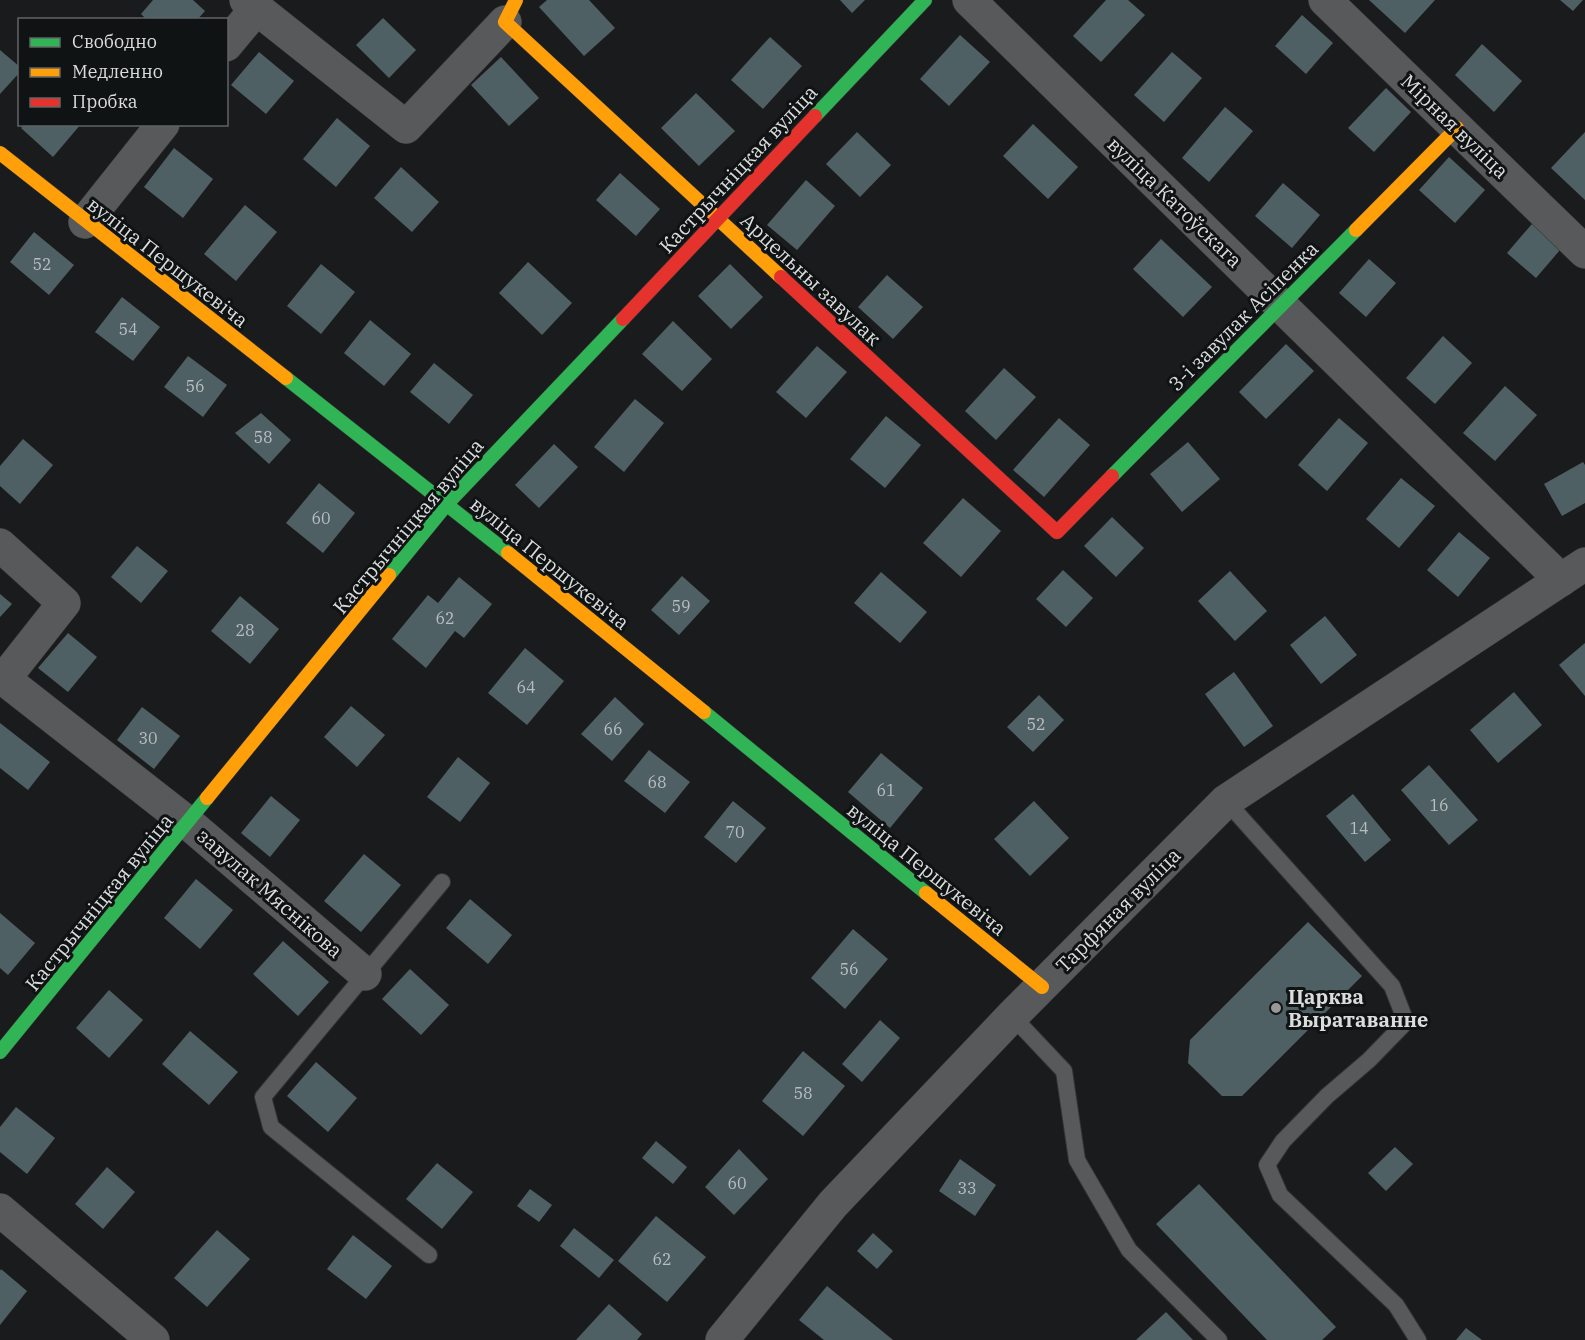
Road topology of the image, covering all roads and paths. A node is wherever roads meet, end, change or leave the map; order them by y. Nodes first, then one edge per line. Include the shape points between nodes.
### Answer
1 (925, 0) edge
2 (969, 0) edge
3 (1328, 1) edge
4 (251, 4) edge
5 (511, 11) edge
6 (228, 42) edge
7 (161, 126) edge
8 (1457, 128) junction
9 (0, 153) edge
10 (717, 220) junction
11 (85, 222) junction
12 (1585, 252) edge
13 (1281, 306) junction
14 (447, 504) junction
15 (1057, 532) joint
16 (0, 545) edge
17 (1573, 572) edge
18 (2, 682) edge
19 (1227, 801) junction
20 (188, 823) junction
21 (442, 882) dead end
22 (365, 974) junction
23 (1041, 987) junction
24 (1012, 1016) junction
25 (0, 1052) edge
26 (0, 1210) edge
27 (429, 1255) dead end
28 (153, 1340) edge
29 (722, 1340) edge
30 (1219, 1340) edge
31 (1418, 1340) edge

1 - 10 street, Кастрычніцкая вуліца
2 - 13 street, вуліца Катоўскага
3 - 8 street, Мірная вуліца
4 - 5 street via 406,127
4 - 6 street
5 - 10 street, Арцельны завулак
7 - 11 street
8 - 12 street, Мірная вуліца
8 - 13 street, 3-і завулак Асіпенка
9 - 11 street, вуліца Першукевіча
10 - 14 street, Кастрычніцкая вуліца
10 - 15 street, Арцельны завулак
11 - 14 street, вуліца Першукевіча
13 - 15 street, 3-і завулак Асіпенка
13 - 17 street, вуліца Катоўскага
14 - 20 street, Кастрычніцкая вуліца
14 - 23 street, вуліца Першукевіча
16 - 18 street, завулак Мяснікова via 64,603
17 - 19 street, Тарфяная вуліца
18 - 20 street, завулак Мяснікова
19 - 23 street, Тарфяная вуліца
19 - 31 lane via 1392,986 1406,1022 1283,1141 1268,1165 1280,1195 1396,1305
20 - 22 street, завулак Мяснікова
20 - 25 street, Кастрычніцкая вуліца
21 - 22 lane
22 - 27 lane via 263,1097 270,1127
23 - 24 street, Тарфяная вуліца
24 - 29 street, Тарфяная вуліца via 832,1204
24 - 30 lane via 1064,1071 1077,1160 1129,1250
26 - 28 street

